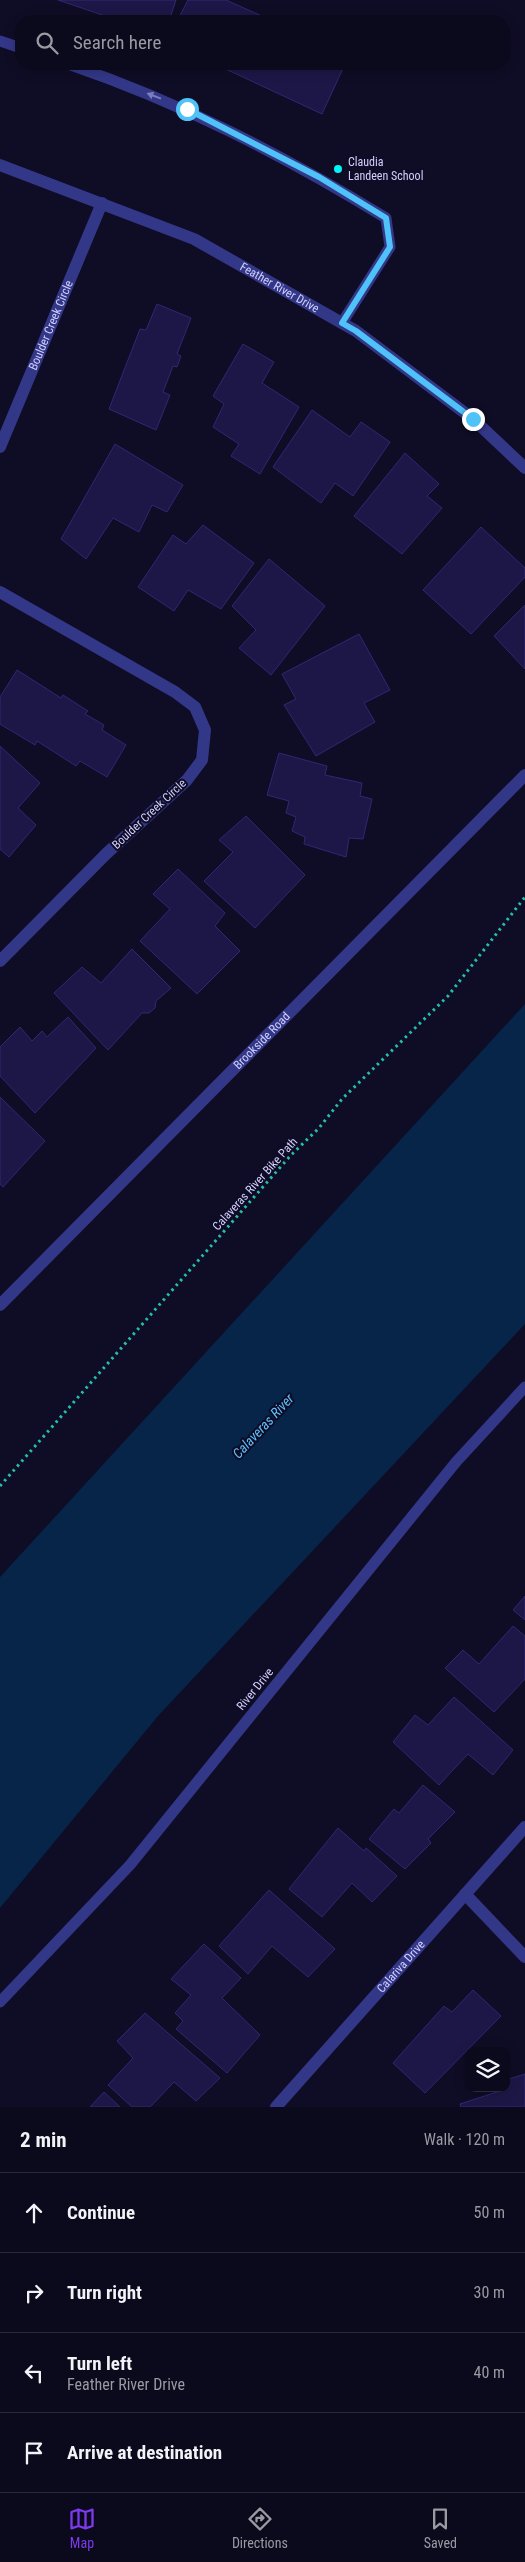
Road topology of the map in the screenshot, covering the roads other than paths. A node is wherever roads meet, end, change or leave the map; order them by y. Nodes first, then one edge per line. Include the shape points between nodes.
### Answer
1 (0, 41) edge
2 (15, 46) edge
3 (84, 70) edge
4 (0, 165) edge
5 (102, 203) junction
6 (342, 323) junction
7 (0, 447) edge
8 (525, 468) edge
9 (0, 592) edge
10 (525, 775) edge
11 (0, 961) edge
12 (0, 1305) edge
13 (525, 1387) edge
14 (525, 1827) edge
15 (465, 1894) junction
16 (525, 1957) edge
17 (0, 2002) edge
18 (276, 2107) edge

1 - 2 lane
6 -> 3 lane via 390,247 386,218 319,177 187,109
4 - 5 street, Feather River Drive
5 - 6 street, Feather River Drive via 194,239
5 - 7 street, Boulder Creek Circle
6 - 8 street, Feather River Drive via 473,419
9 - 11 street, Boulder Creek Circle via 175,692 194,707 205,730 205,745 202,760 187,780 106,854
10 - 12 street, Brookside Road
13 - 17 lane, River Drive via 456,1462 130,1865
14 - 15 street, Calariva Drive
15 - 16 street
15 - 18 street, Calariva Drive

